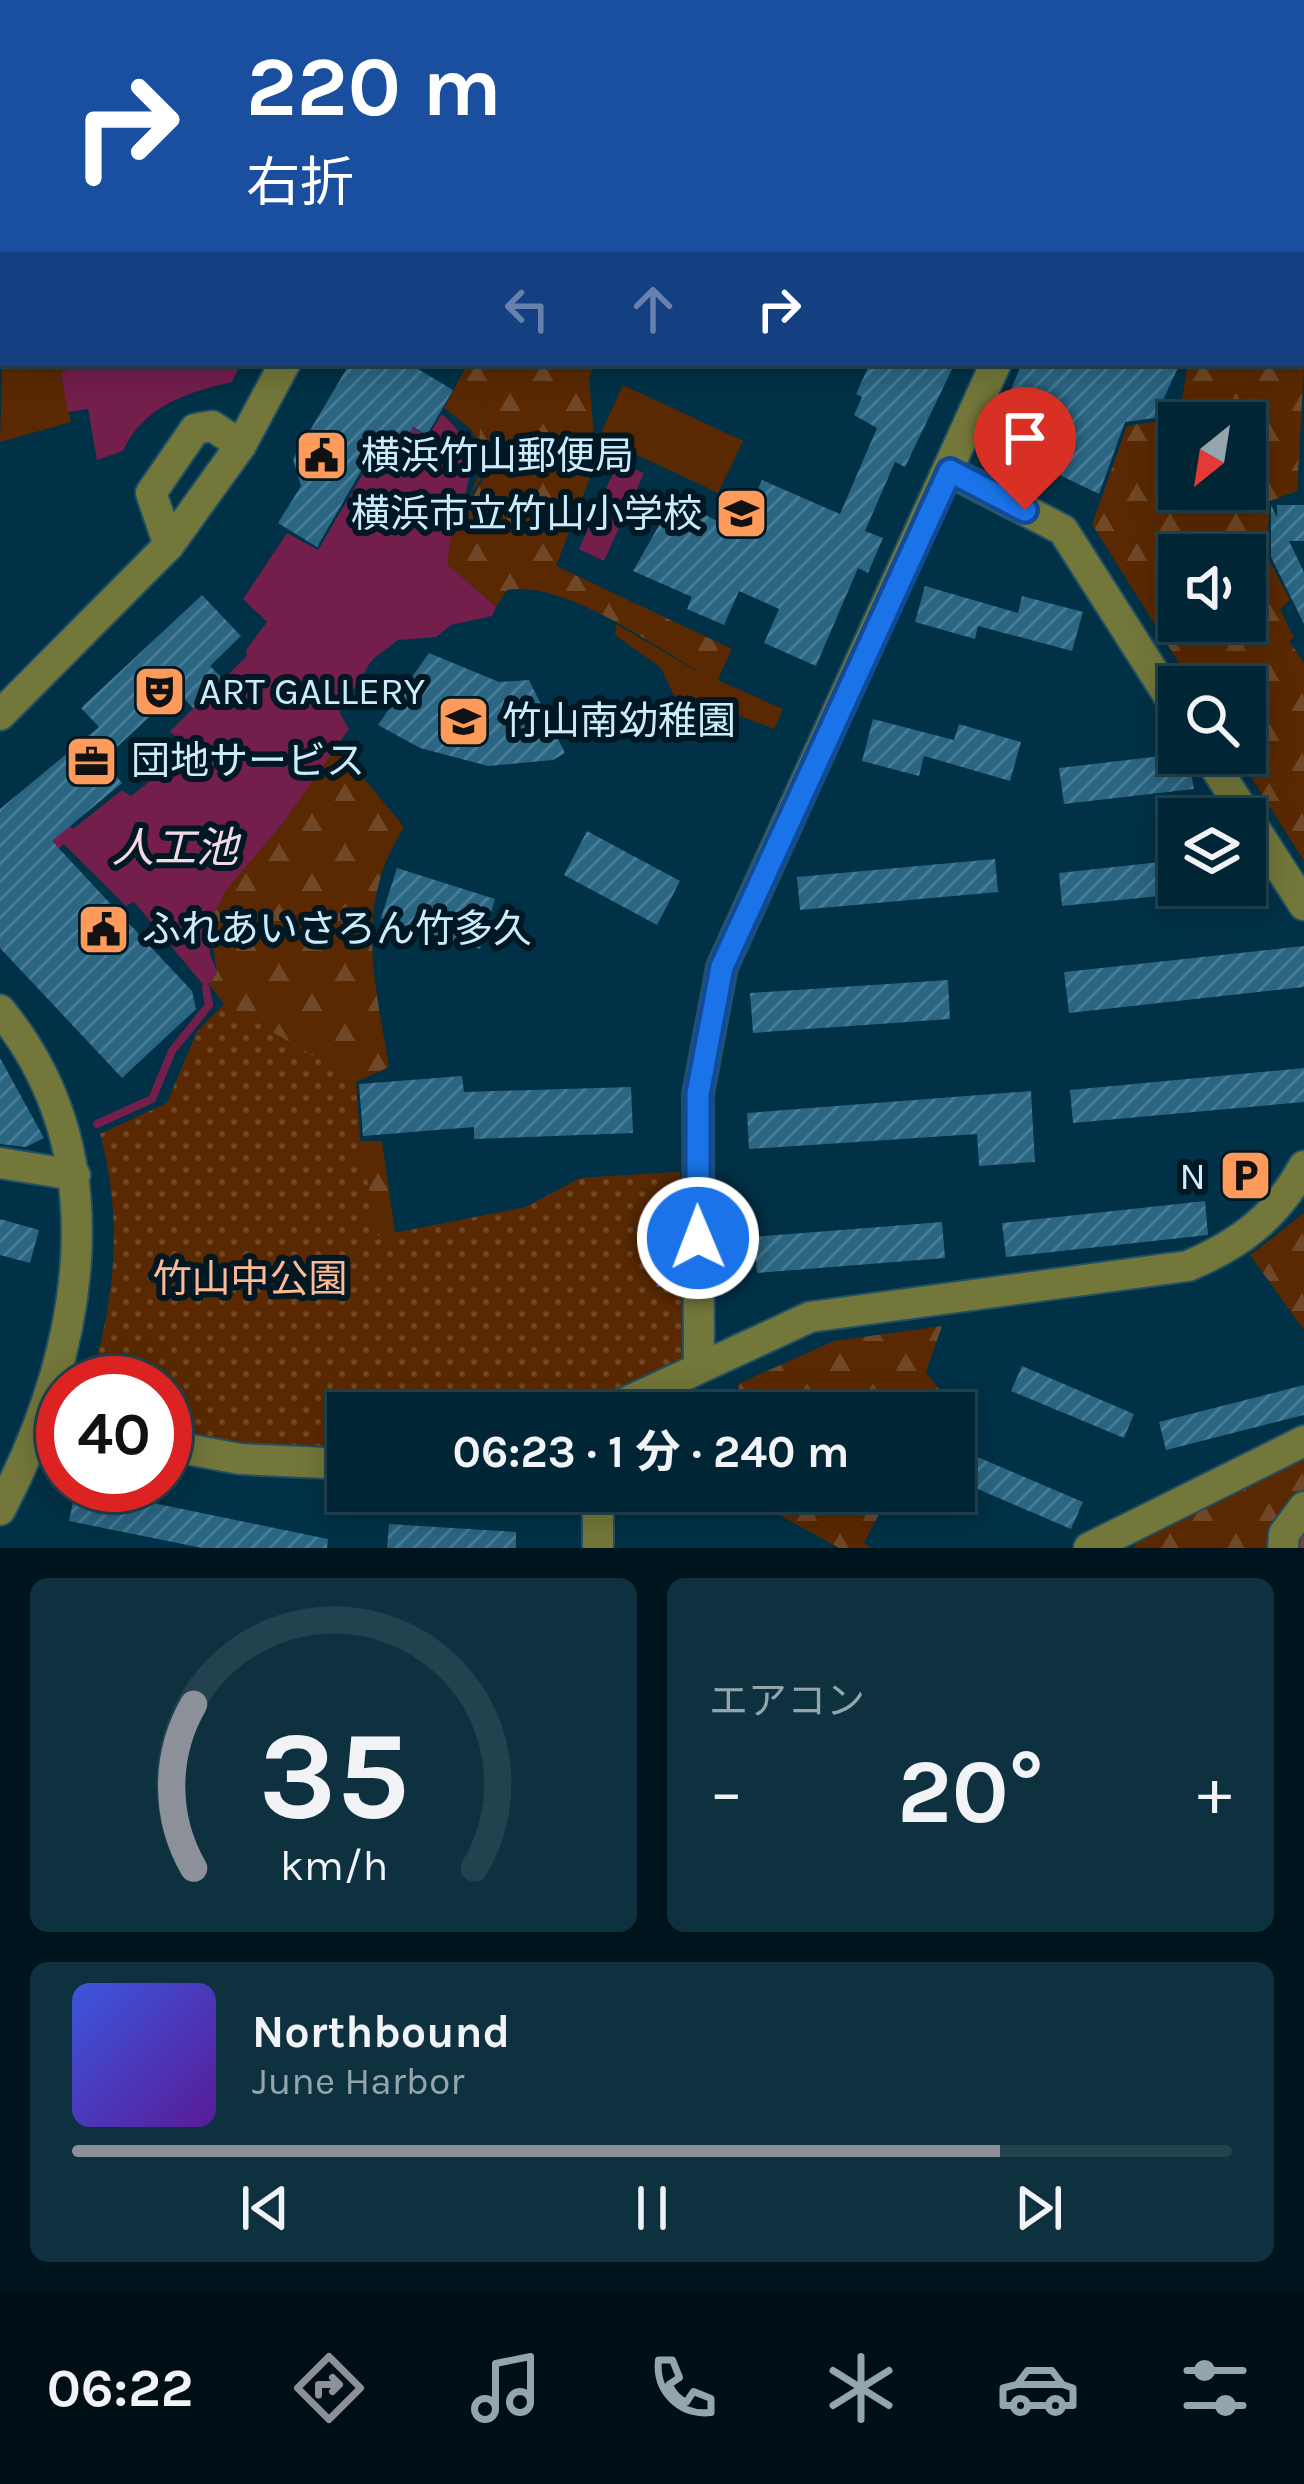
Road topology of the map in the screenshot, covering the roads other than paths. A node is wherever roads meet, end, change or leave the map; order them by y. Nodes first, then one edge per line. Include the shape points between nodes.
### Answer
1 (283, 366) edge
2 (995, 366) edge
3 (241, 445) junction
4 (950, 471) junction
5 (169, 545) junction
6 (1158, 679) edge
7 (0, 715) edge
8 (1220, 774) edge
9 (1304, 905) edge
10 (0, 1010) edge
11 (0, 1162) edge
12 (1304, 1166) edge
13 (75, 1175) junction
14 (62, 1356) edge
15 (699, 1369) junction
16 (649, 1392) edge
17 (1304, 1441) edge
18 (36, 1447) edge
19 (192, 1450) edge
20 (327, 1463) edge
21 (1304, 1507) edge
22 (0, 1510) edge
23 (598, 1512) edge
24 (598, 1548) edge
25 (1089, 1548) edge
26 (1283, 1548) edge

1 - 3 street
2 - 4 street
3 - 5 street
3 - 5 street via 202,425 181,447 151,493
4 - 6 street via 1063,530
4 - 15 street via 740,920 717,986 698,1094
5 - 7 street
8 - 9 street
10 - 13 street via 45,1075
11 - 13 street
12 - 15 street via 1273,1212 1236,1246 1188,1266 810,1317
13 - 14 street
15 - 16 street
17 - 25 street
18 - 22 street
19 - 20 street
21 - 26 street
23 - 24 street

